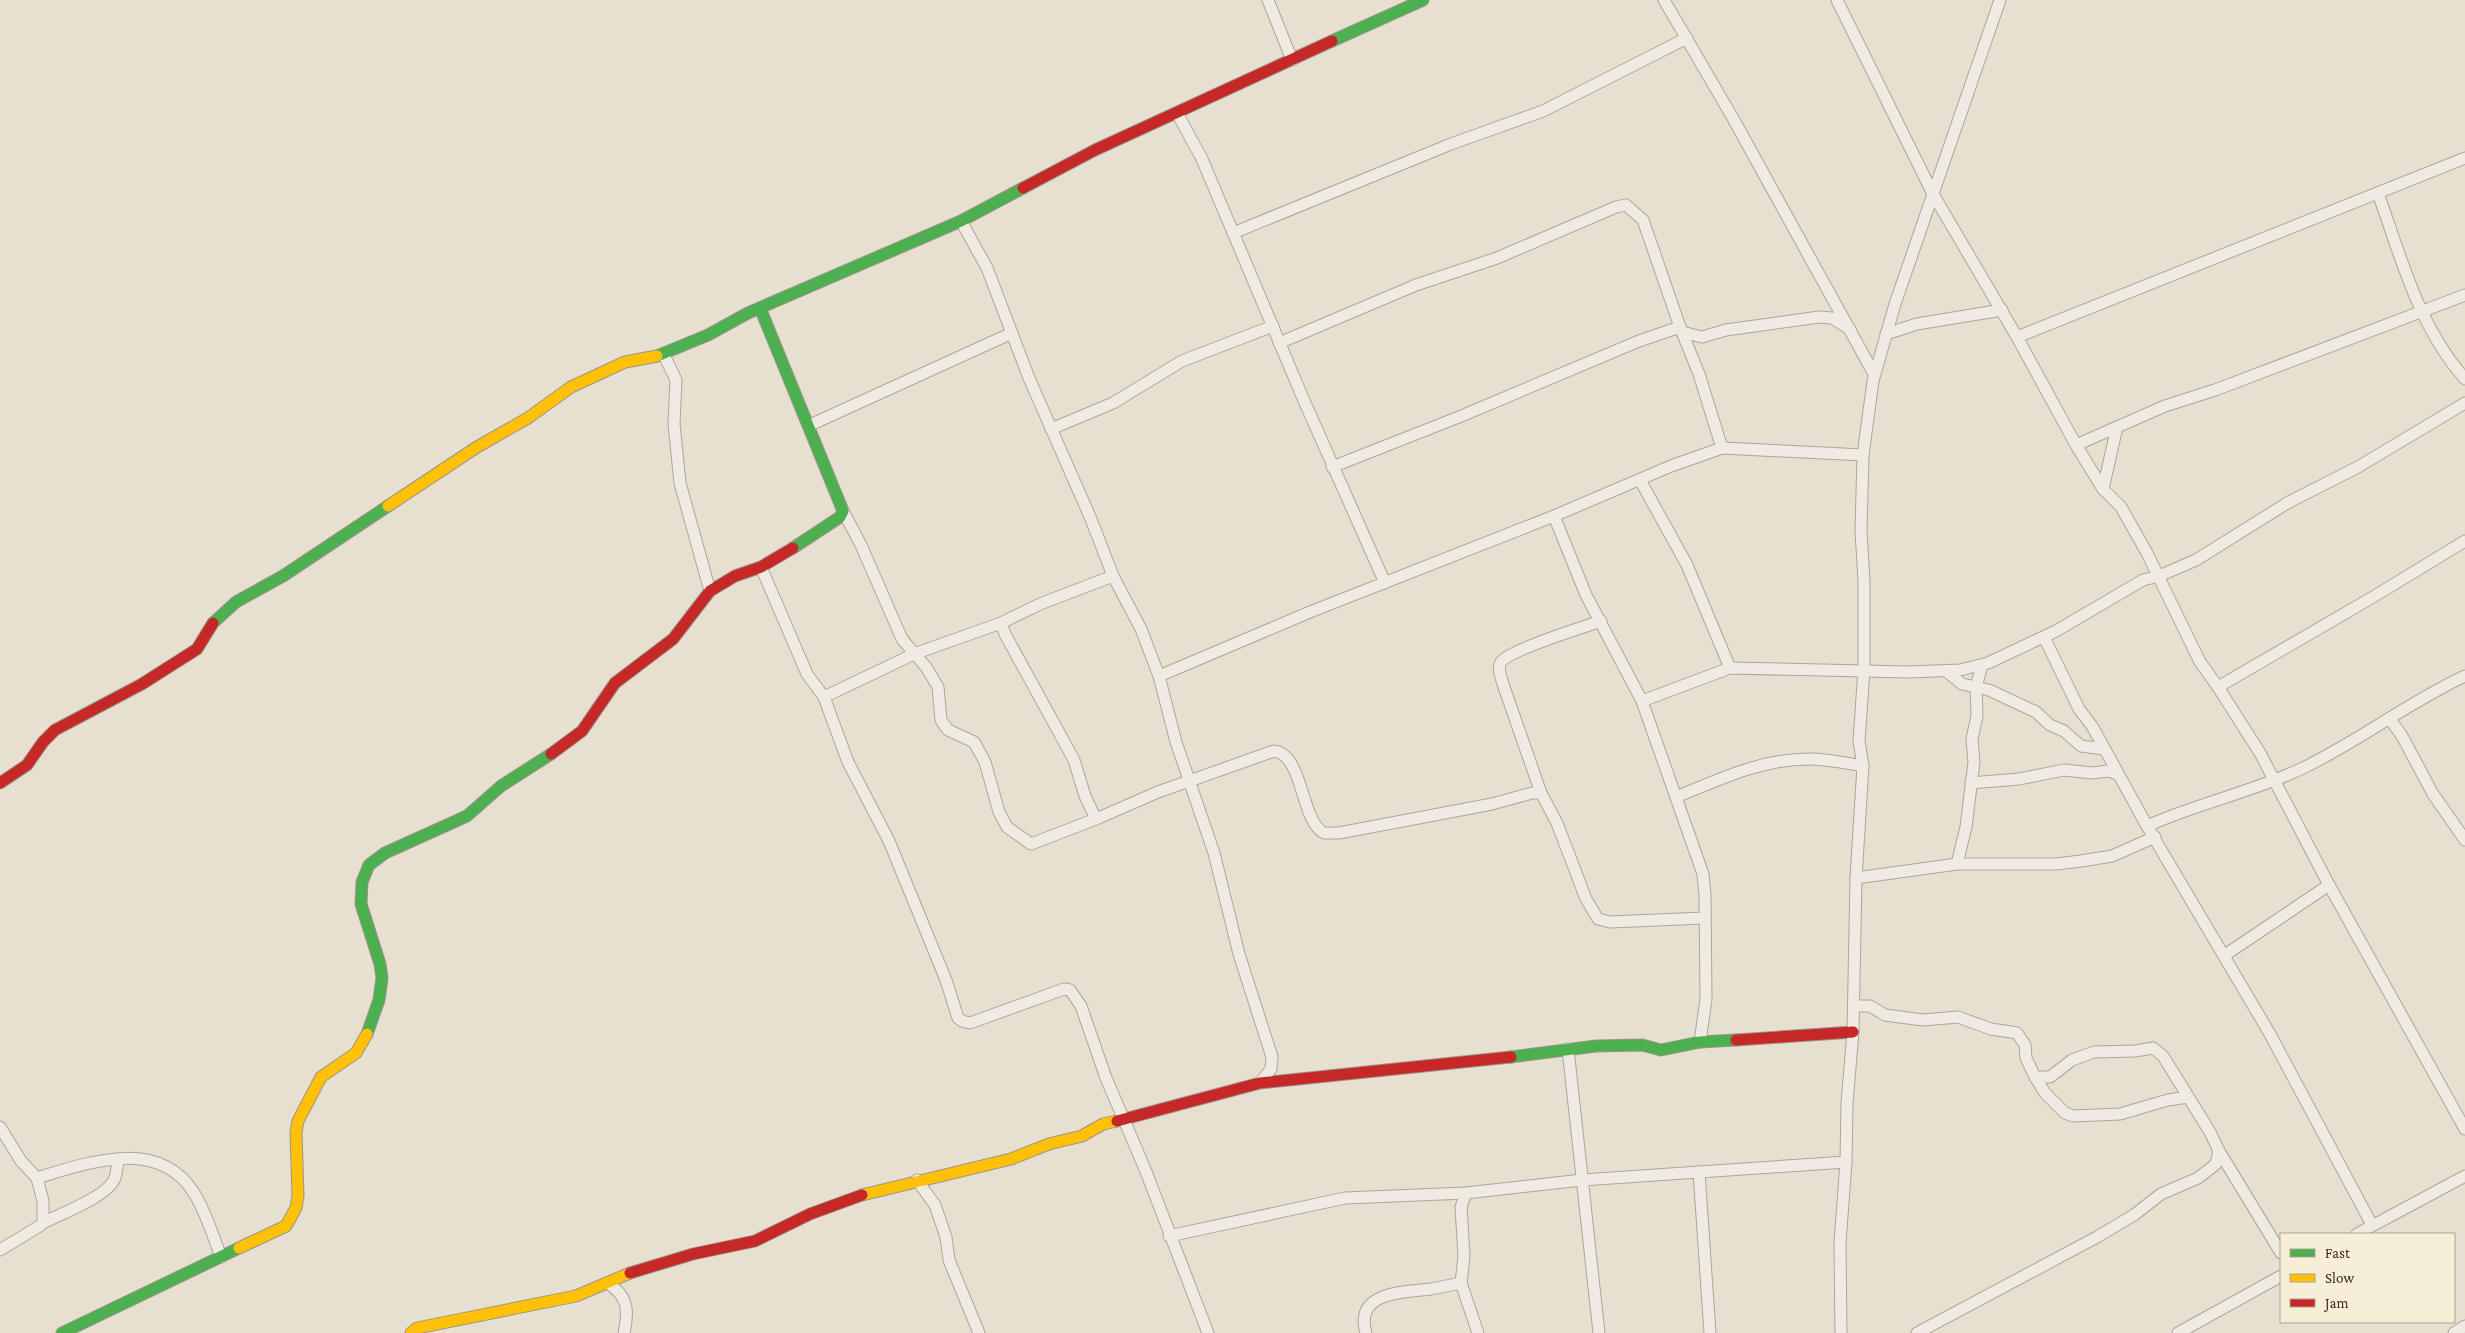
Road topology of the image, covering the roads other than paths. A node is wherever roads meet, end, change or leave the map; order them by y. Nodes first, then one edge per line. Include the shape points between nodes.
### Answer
1 (1268, 0) edge
2 (1423, 0) edge
3 (1664, 0) edge
4 (1837, 0) edge
5 (2000, 0) edge
6 (1687, 38) junction
7 (1292, 60) junction
8 (1177, 113) junction
9 (2465, 158) edge
10 (2378, 193) junction
11 (1933, 194) junction
12 (961, 221) junction
13 (1233, 233) junction
14 (2465, 295) edge
15 (760, 308) junction
16 (2002, 310) junction
17 (2420, 311) junction
18 (1273, 326) junction
19 (1681, 329) junction
20 (1851, 330) junction
21 (1012, 333) junction
22 (1886, 334) junction
23 (2017, 337) junction
24 (1279, 343) junction
25 (664, 355) junction
26 (1874, 374) junction
27 (2465, 379) edge
28 (2465, 403) edge
29 (810, 425) junction
30 (2117, 427) junction
31 (1051, 429) junction
32 (2076, 445) junction
33 (1722, 448) junction
34 (1863, 455) junction
35 (1332, 467) junction
36 (1640, 480) junction
37 (2103, 489) junction
38 (843, 511) junction
39 (1554, 516) junction
40 (2465, 541) edge
41 (761, 567) junction
42 (1113, 576) junction
43 (2159, 576) junction
44 (1385, 583) junction
45 (710, 591) junction
46 (1601, 621) junction
47 (1001, 623) junction
48 (2044, 637) junction
49 (914, 654) junction
50 (1982, 665) junction
51 (1730, 668) junction
52 (1946, 671) junction
53 (1864, 672) junction
54 (1159, 676) junction
55 (2465, 676) edge
56 (1976, 687) junction
57 (2218, 687) junction
58 (824, 697) junction
59 (1642, 701) junction
60 (2390, 719) junction
61 (2104, 749) junction
62 (1863, 766) junction
63 (2118, 774) junction
64 (1188, 780) junction
65 (2275, 781) junction
66 (0, 783) edge
67 (1971, 783) junction
68 (1541, 793) junction
69 (1676, 797) junction
70 (1096, 819) junction
71 (2147, 826) junction
72 (2155, 837) junction
73 (2465, 840) edge
74 (1958, 864) junction
75 (1856, 878) junction
76 (2329, 885) junction
77 (1704, 918) junction
78 (2225, 955) junction
79 (1854, 1006) junction
80 (1853, 1032) junction
81 (1700, 1042) junction
82 (1568, 1049) junction
83 (2034, 1077) junction
84 (1260, 1083) junction
85 (2188, 1097) junction
86 (1123, 1120) junction
87 (0, 1127) edge
88 (2465, 1129) edge
89 (2219, 1150) junction
90 (118, 1160) junction
91 (1846, 1162) junction
92 (1699, 1172) junction
93 (2465, 1176) edge
94 (37, 1178) junction
95 (917, 1180) junction
96 (1582, 1180) junction
97 (1466, 1193) junction
98 (42, 1223) junction
99 (2372, 1225) junction
100 (2359, 1233) edge
101 (1169, 1236) junction
102 (0, 1250) edge
103 (2280, 1251) edge
104 (221, 1257) junction
105 (2280, 1277) edge
106 (1461, 1282) junction
107 (607, 1283) junction
108 (2465, 1326) edge
109 (2201, 1328) edge
110 (62, 1333) edge
111 (411, 1333) edge
112 (624, 1333) edge
113 (979, 1333) edge
114 (1208, 1333) edge
115 (1366, 1333) edge
116 (1478, 1333) edge
117 (1599, 1333) edge
118 (1710, 1333) edge
119 (1841, 1333) edge
120 (1918, 1333) edge
121 (2178, 1333) edge
122 (2454, 1333) edge

1 - 7 street
2 - 7 street
3 - 6 street
4 - 11 street
5 - 11 street
6 - 13 street via 1543,111 1451,144
6 - 20 street
7 - 8 street
8 - 12 street via 1086,154
8 - 13 street via 1202,159
9 - 10 street
10 - 17 street
10 - 23 street
11 - 16 street
11 - 22 street
12 - 15 street
12 - 21 street via 986,268
13 - 18 street
14 - 17 street
15 - 25 street
15 - 29 street
16 - 22 street via 1917,324
16 - 23 street
17 - 27 street via 2453,366
17 - 30 street
18 - 24 street
18 - 31 street via 1182,361 1113,403
19 - 20 street via 1702,337 1726,330 1819,317 1832,318
19 - 24 street via 1643,220 1626,204 1497,258 1383,298
19 - 33 street
19 - 35 street via 1630,344
20 - 26 street
21 - 29 street
21 - 31 street
22 - 26 street
23 - 32 street
24 - 35 street
25 - 45 street via 676,380 674,434 680,483
25 - 66 street via 608,367 571,387 283,576 243,597 214,621 197,649 142,684 55,730 26,766
26 - 34 street
28 - 43 street via 2423,430 2289,502 2196,560
29 - 38 street
30 - 32 street
30 - 37 street
31 - 42 street
32 - 37 street
33 - 34 street
33 - 36 street
34 - 53 street
35 - 44 street
36 - 39 street
36 - 51 street via 1687,565
37 - 43 street via 2121,507
38 - 41 street via 835,521
38 - 49 street via 902,639
39 - 44 street
39 - 46 street via 1586,595
40 - 57 street
41 - 45 street via 735,576
41 - 58 street via 807,674
42 - 47 street
42 - 54 street via 1141,629
43 - 48 street via 2135,584
43 - 57 street via 2200,662
44 - 54 street
45 - 104 street via 673,639 615,682 582,731 501,786 467,816 385,853 369,865 362,882 361,904 376,946 382,978 380,1000 368,1032 356,1053 321,1077 298,1120 298,1196 291,1219 286,1226
46 - 59 street
46 - 68 street via 1521,650 1500,662 1503,684
47 - 49 street
47 - 70 street via 1074,760
48 - 50 street
48 - 61 street via 2079,709
49 - 58 street
49 - 70 street via 938,687 941,720 948,730 971,739 977,746 1007,827 1031,844
50 - 52 street
50 - 56 street
51 - 53 street
51 - 59 street
52 - 53 street
52 - 56 street via 1962,684
53 - 62 street via 1859,741
54 - 64 street
55 - 60 street
56 - 61 street via 2036,712 2081,746
56 - 67 street via 1977,716 1972,739 1974,762
57 - 65 street
58 - 86 street via 848,762 889,841 958,1018 970,1022 1064,989 1070,990 1081,1006
59 - 69 street
60 - 65 street
60 - 73 street via 2433,794
61 - 63 street
62 - 69 street via 1811,759 1769,762
62 - 75 street
63 - 67 street via 2064,770 2019,779
63 - 71 street
64 - 68 street via 1269,752 1279,752 1291,765 1315,826 1330,834
64 - 70 street
64 - 84 street via 1214,853 1239,954 1272,1057 1271,1069
65 - 71 street
65 - 76 street
67 - 74 street
68 - 77 street via 1557,822 1586,899 1598,919 1610,922
69 - 77 street via 1703,874
71 - 72 street
72 - 74 street via 2112,856 2081,861
72 - 78 street
74 - 75 street
75 - 79 street
76 - 78 street
76 - 88 street
77 - 81 street via 1706,999
78 - 99 street
79 - 80 street
79 - 83 street via 1870,1006 1885,1015 1923,1020 1958,1017 1991,1029 2014,1031 2025,1045 2026,1058
80 - 81 street
80 - 91 street via 1846,1104
81 - 82 street via 1661,1050 1642,1046
82 - 84 street via 1427,1068
82 - 96 street
83 - 85 street via 2060,1110 2073,1116 2120,1114
83 - 85 street via 2050,1077 2072,1060 2094,1052 2153,1048 2163,1056
84 - 86 street
85 - 89 street
86 - 95 street via 1103,1124 1085,1135 1049,1144 1011,1159
86 - 101 street via 1146,1169
87 - 94 street via 21,1162
89 - 103 street
89 - 120 street via 2216,1164 2198,1178 2161,1194 2098,1237
90 - 94 street via 70,1168
90 - 98 street via 114,1180 109,1186
90 - 104 street via 143,1158 159,1162 186,1182 196,1195
91 - 92 street
91 - 119 street via 1840,1243
92 - 96 street
92 - 118 street
93 - 99 street
94 - 98 street via 43,1201
95 - 107 street via 846,1199 754,1241 693,1254
95 - 113 street via 934,1202 946,1237 949,1260
96 - 97 street
96 - 117 street
97 - 101 street via 1345,1198
97 - 106 street via 1461,1207 1464,1256
98 - 102 street
99 - 100 street
101 - 114 street
104 - 110 street
105 - 109 street
106 - 115 street via 1402,1291 1376,1299 1367,1311
106 - 116 street
107 - 111 street via 576,1296 417,1328
107 - 112 street via 624,1297
108 - 122 street
109 - 121 street

